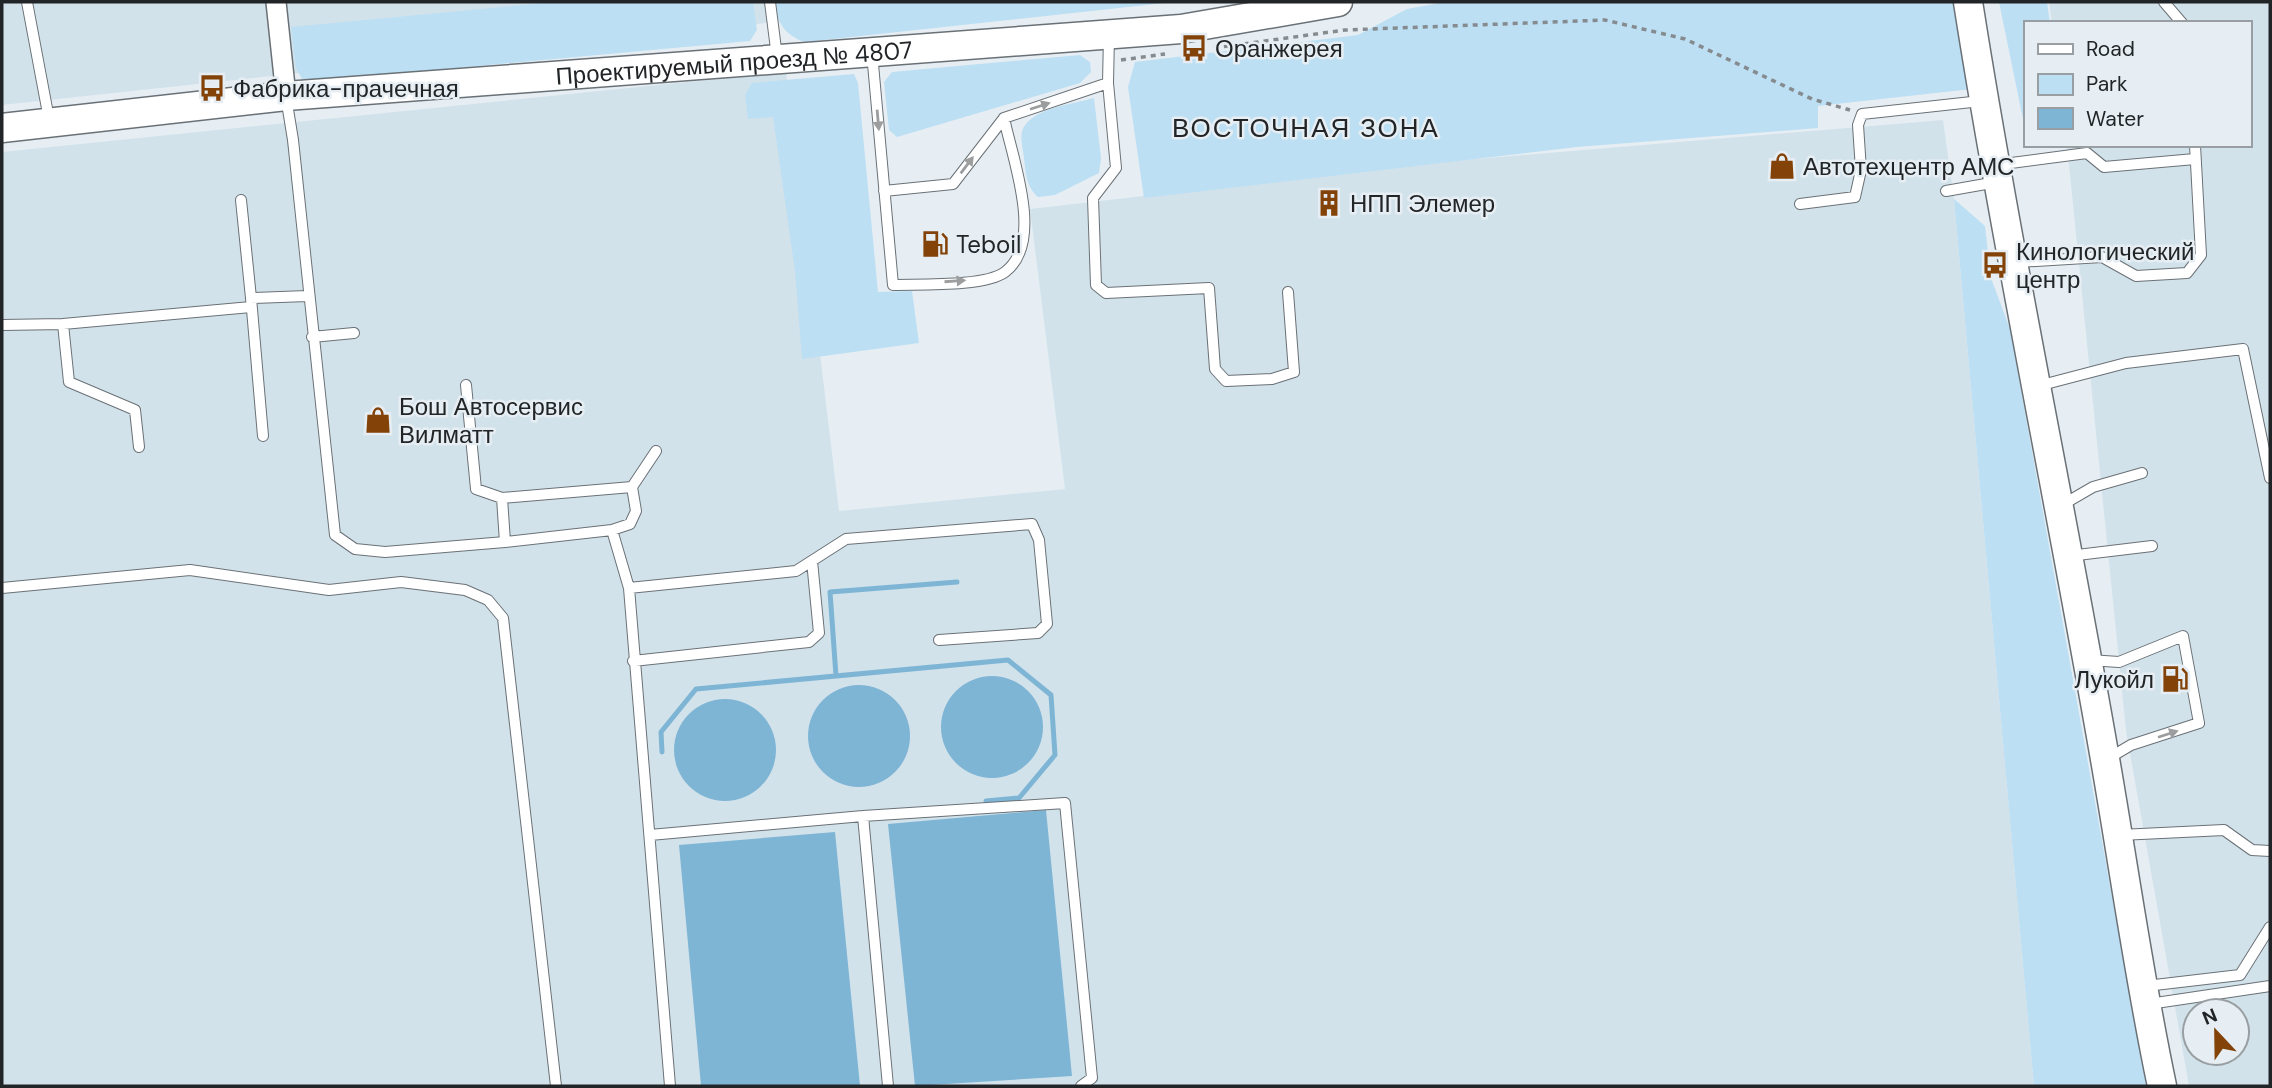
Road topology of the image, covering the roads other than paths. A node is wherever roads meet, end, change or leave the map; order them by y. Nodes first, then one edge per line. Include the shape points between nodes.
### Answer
1 (27, 2) edge
2 (276, 2) edge
3 (770, 2) edge
4 (1240, 2) edge
5 (1338, 2) edge
6 (1968, 2) edge
7 (2164, 2) edge
8 (2180, 21) edge
9 (1175, 41) junction
10 (1109, 48) junction
11 (872, 52) junction
12 (778, 60) junction
13 (1108, 83) junction
14 (286, 96) junction
15 (1984, 101) junction
16 (1004, 118) junction
17 (50, 123) junction
18 (2, 128) edge
19 (2195, 147) edge
20 (2195, 159) junction
21 (1997, 174) junction
22 (884, 191) junction
23 (1946, 191) dead end
24 (241, 200) dead end
25 (1800, 204) dead end
26 (2013, 262) junction
27 (1288, 292) dead end
28 (307, 296) junction
29 (251, 302) junction
30 (63, 324) junction
31 (2, 326) edge
32 (354, 333) dead end
33 (312, 337) junction
34 (466, 385) dead end
35 (2034, 387) junction
36 (263, 436) dead end
37 (139, 447) dead end
38 (656, 451) dead end
39 (2142, 473) dead end
40 (2270, 478) edge
41 (632, 487) junction
42 (502, 498) junction
43 (2058, 507) junction
44 (612, 530) junction
45 (505, 542) junction
46 (2152, 546) dead end
47 (2068, 556) junction
48 (812, 561) junction
49 (2, 588) edge
50 (629, 588) junction
51 (939, 640) dead end
52 (2086, 660) junction
53 (633, 661) junction
54 (2105, 760) junction
55 (863, 816) junction
56 (650, 835) junction
57 (2117, 835) junction
58 (2270, 851) edge
59 (2270, 927) edge
60 (2270, 986) edge
61 (2143, 996) junction
62 (556, 1086) edge
63 (670, 1086) edge
64 (888, 1086) edge
65 (1081, 1086) edge
66 (2162, 1086) edge

1 - 17 lane
2 - 14 street
3 - 12 lane
4 - 9 main road, Проектируемый проезд № 4807
5 - 9 main road, Проектируемый проезд № 4807
6 - 15 main road
7 - 8 lane
9 - 10 main road, Проектируемый проезд № 4807
10 - 11 main road, Проектируемый проезд № 4807
10 - 13 lane
11 - 12 main road, Проектируемый проезд № 4807
11 -> 22 lane
12 - 14 main road, Проектируемый проезд № 4807
16 -> 13 lane
13 - 27 lane via 1116,167 1093,198 1096,285 1106,293 1209,288 1215,369 1226,380 1272,379 1294,372
14 - 17 main road, Проектируемый проезд № 4807
14 - 28 lane
15 - 21 main road
15 - 25 lane via 1862,114 1858,125 1861,170 1855,197
22 -> 16 lane via 953,184
22 -> 16 lane via 893,285 980,280 1005,272 1023,248 1026,215
17 - 18 main road, Проектируемый проезд № 4807
19 - 20 lane
20 - 21 lane via 2104,167 2087,153
20 - 26 lane via 2200,256 2187,273 2136,276 2102,257
21 - 23 lane
21 - 26 main road
24 - 29 lane
26 - 35 main road
28 - 29 lane
28 - 33 lane
29 - 30 lane
29 - 36 lane
30 - 31 lane
30 - 37 lane via 69,382 135,410
32 - 33 lane
33 - 45 lane via 335,535 355,549 386,552
34 - 42 lane via 477,489
35 - 40 lane via 2126,363 2243,349
35 - 43 main road
38 - 41 lane
39 - 43 lane via 2093,487
41 - 42 lane
41 - 44 lane via 636,511 630,524
42 - 45 lane
43 - 47 main road
44 - 45 lane
44 - 50 lane
46 - 47 lane
47 - 52 main road
48 - 50 lane via 796,571
48 - 51 lane via 846,539 1032,524 1039,540 1047,624 1038,633
48 - 53 lane via 819,633 809,642
49 - 62 lane via 190,570 329,590 401,582 465,590 488,600 503,618
50 - 53 lane
52 - 54 main road
54 -> 52 lane via 2131,745 2199,723 2183,636 2119,662
53 - 56 lane
54 - 57 main road
55 - 56 lane
55 - 64 lane
55 - 65 lane via 1065,803 1092,1078
56 - 63 lane
57 - 58 lane via 2224,830 2252,850
57 - 61 main road
59 - 61 lane via 2240,975
60 - 61 lane
61 - 66 main road

